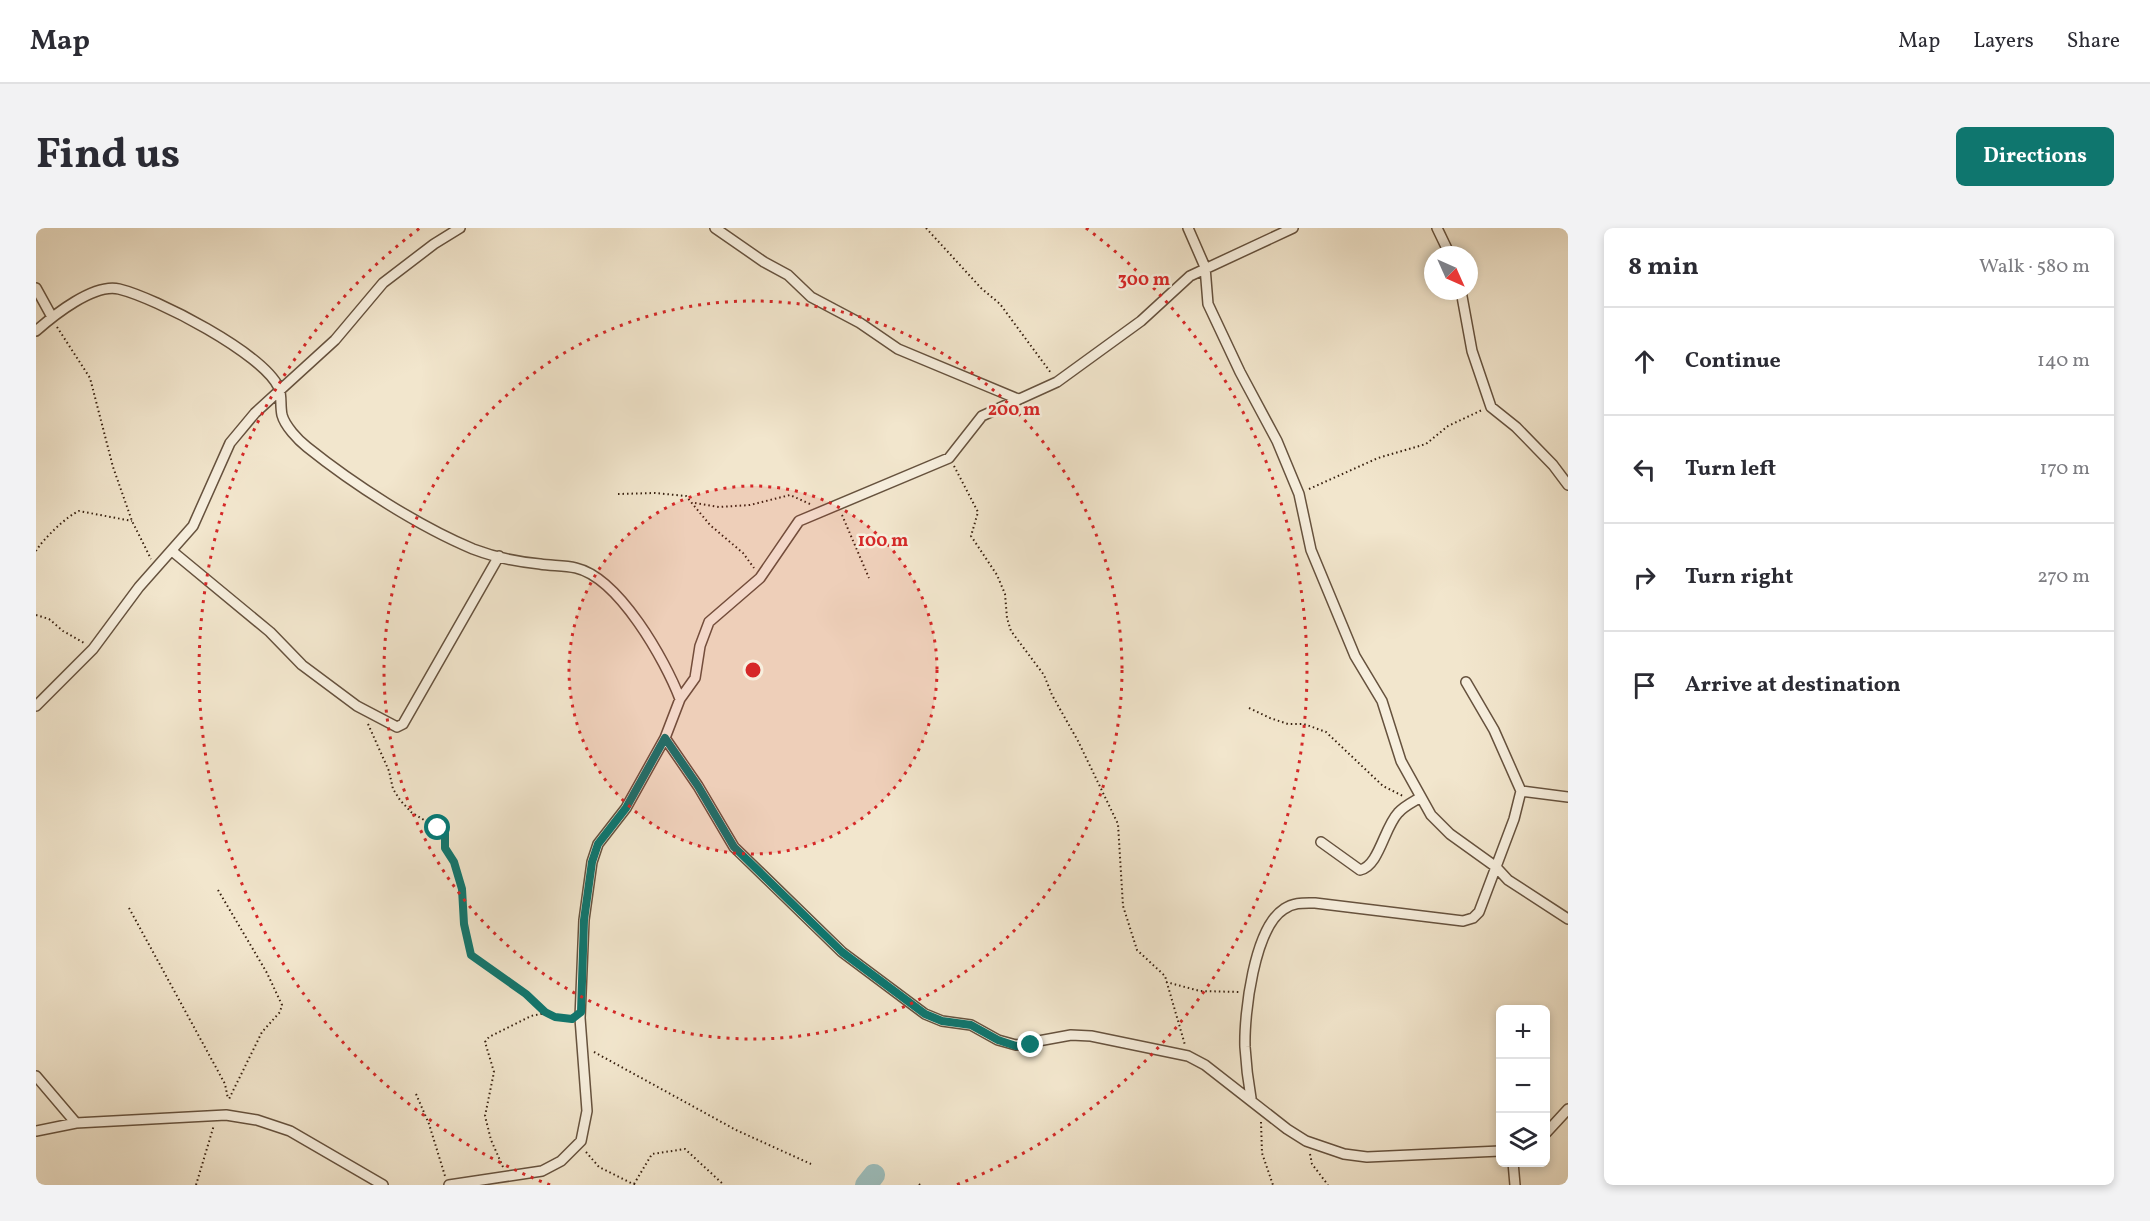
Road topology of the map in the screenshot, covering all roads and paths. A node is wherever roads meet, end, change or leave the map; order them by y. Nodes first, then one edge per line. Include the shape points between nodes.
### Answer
1 (460, 228) edge
2 (715, 228) edge
3 (927, 228) edge
4 (1188, 228) edge
5 (1293, 228) edge
6 (1437, 228) edge
7 (1446, 246) edge
8 (1205, 267) junction
9 (36, 288) edge
10 (1463, 300) edge
11 (52, 317) junction
12 (36, 331) edge
13 (1057, 382) junction
14 (280, 389) junction
15 (1018, 399) junction
16 (1491, 407) junction
17 (950, 458) junction
18 (1568, 485) edge
19 (618, 494) dead end
20 (1299, 494) junction
21 (694, 503) junction
22 (836, 504) junction
23 (820, 511) junction
24 (132, 521) junction
25 (36, 551) edge
26 (172, 551) junction
27 (499, 556) junction
28 (156, 569) junction
29 (760, 578) junction
30 (869, 578) dead end
31 (36, 615) edge
32 (93, 649) junction
33 (1466, 682) dead end
34 (680, 699) junction
35 (36, 706) edge
36 (357, 706) junction
37 (1249, 708) dead end
38 (665, 738) junction
39 (1521, 791) junction
40 (1568, 797) edge
41 (1417, 800) junction
42 (1321, 842) dead end
43 (1496, 867) junction
44 (218, 890) dead end
45 (129, 908) dead end
46 (1568, 919) edge
47 (1166, 982) junction
48 (1251, 992) junction
49 (545, 1012) junction
50 (581, 1012) junction
51 (581, 1045) junction
52 (1188, 1056) junction
53 (36, 1076) edge
54 (416, 1094) dead end
55 (1251, 1098) junction
56 (228, 1101) junction
57 (1568, 1109) edge
58 (222, 1114) junction
59 (1261, 1116) dead end
60 (76, 1123) junction
61 (1550, 1128) edge
62 (36, 1131) edge
63 (581, 1141) junction
64 (1306, 1141) junction
65 (1496, 1150) edge
66 (811, 1164) dead end
67 (1513, 1167) edge
68 (508, 1178) junction
69 (196, 1185) edge
70 (383, 1185) edge
71 (448, 1185) edge
72 (634, 1185) edge
73 (724, 1185) edge
74 (1273, 1185) edge
75 (1328, 1185) edge
76 (1515, 1185) edge

1 - 14 street via 383,283 335,340
2 - 15 street via 788,275 811,297 898,349
3 - 13 path via 1000,304
4 - 8 street
5 - 8 street
6 - 7 street
8 - 13 street via 1141,321
8 - 20 street via 1208,304 1277,441
9 - 11 street
10 - 16 street via 1472,351
11 - 12 street
11 - 14 street via 92,292 119,289 212,332 268,372
11 - 24 path via 90,378 97,414
13 - 15 street
14 - 26 street via 230,443 193,526
14 - 27 street via 282,417 305,445 421,524 474,549
15 - 17 street via 982,416
16 - 18 street via 1516,427
16 - 20 path via 1448,426 1426,444 1378,458
17 - 22 street
17 - 47 path via 978,512 971,536 998,575 1011,631 1044,675 1118,824 1123,906 1137,950 1165,976
19 - 21 path via 677,494
20 - 41 street via 1311,550 1355,656 1382,701
21 - 23 path via 719,507 750,505 790,495
21 - 29 path via 710,525 743,553
22 - 23 street
22 - 30 path
23 - 29 street via 799,521 789,532
24 - 25 path via 79,511 71,514
24 - 28 path
26 - 28 street
26 - 36 street via 270,632 302,665
27 - 34 street via 577,568 598,578 618,597 657,648
27 - 36 street via 403,724 397,727
28 - 32 street
29 - 34 street via 705,628 695,678
31 - 32 path via 49,619
32 - 35 street
33 - 39 street via 1494,730
34 - 38 street
36 - 49 path via 374,735 400,800 411,812 445,833 445,848 462,889 471,955
37 - 41 path via 1288,724 1304,724 1326,732 1383,786
38 - 50 street via 626,808 598,844 592,862 584,920
38 - 52 street via 734,847 842,952 925,1014 971,1025 1016,1046 1071,1035 1091,1036
39 - 40 street
39 - 43 street
41 - 42 street via 1399,812 1374,859 1364,869
41 - 43 street via 1450,834
43 - 46 street via 1508,880
43 - 48 street via 1479,912 1463,921 1315,903 1289,906 1270,924 1263,939
44 - 56 path via 282,1005 262,1032
45 - 56 path via 225,1084
47 - 48 path via 1200,991
47 - 52 path
48 - 55 street via 1245,1045
49 - 50 path via 565,1020
49 - 68 path via 485,1042 494,1072 485,1116
50 - 51 street
51 - 63 street via 587,1111
51 - 66 path via 736,1130
52 - 55 street
53 - 60 street
54 - 71 path
55 - 64 street
56 - 58 path
57 - 61 street
58 - 60 street
58 - 69 path
58 - 70 street via 290,1131
59 - 74 path via 1262,1153
60 - 62 street
63 - 68 street via 561,1161 542,1171
63 - 72 path via 594,1163
64 - 65 street via 1367,1157
64 - 75 path via 1312,1164
67 - 76 street
68 - 71 street
72 - 73 path via 652,1154 685,1149

